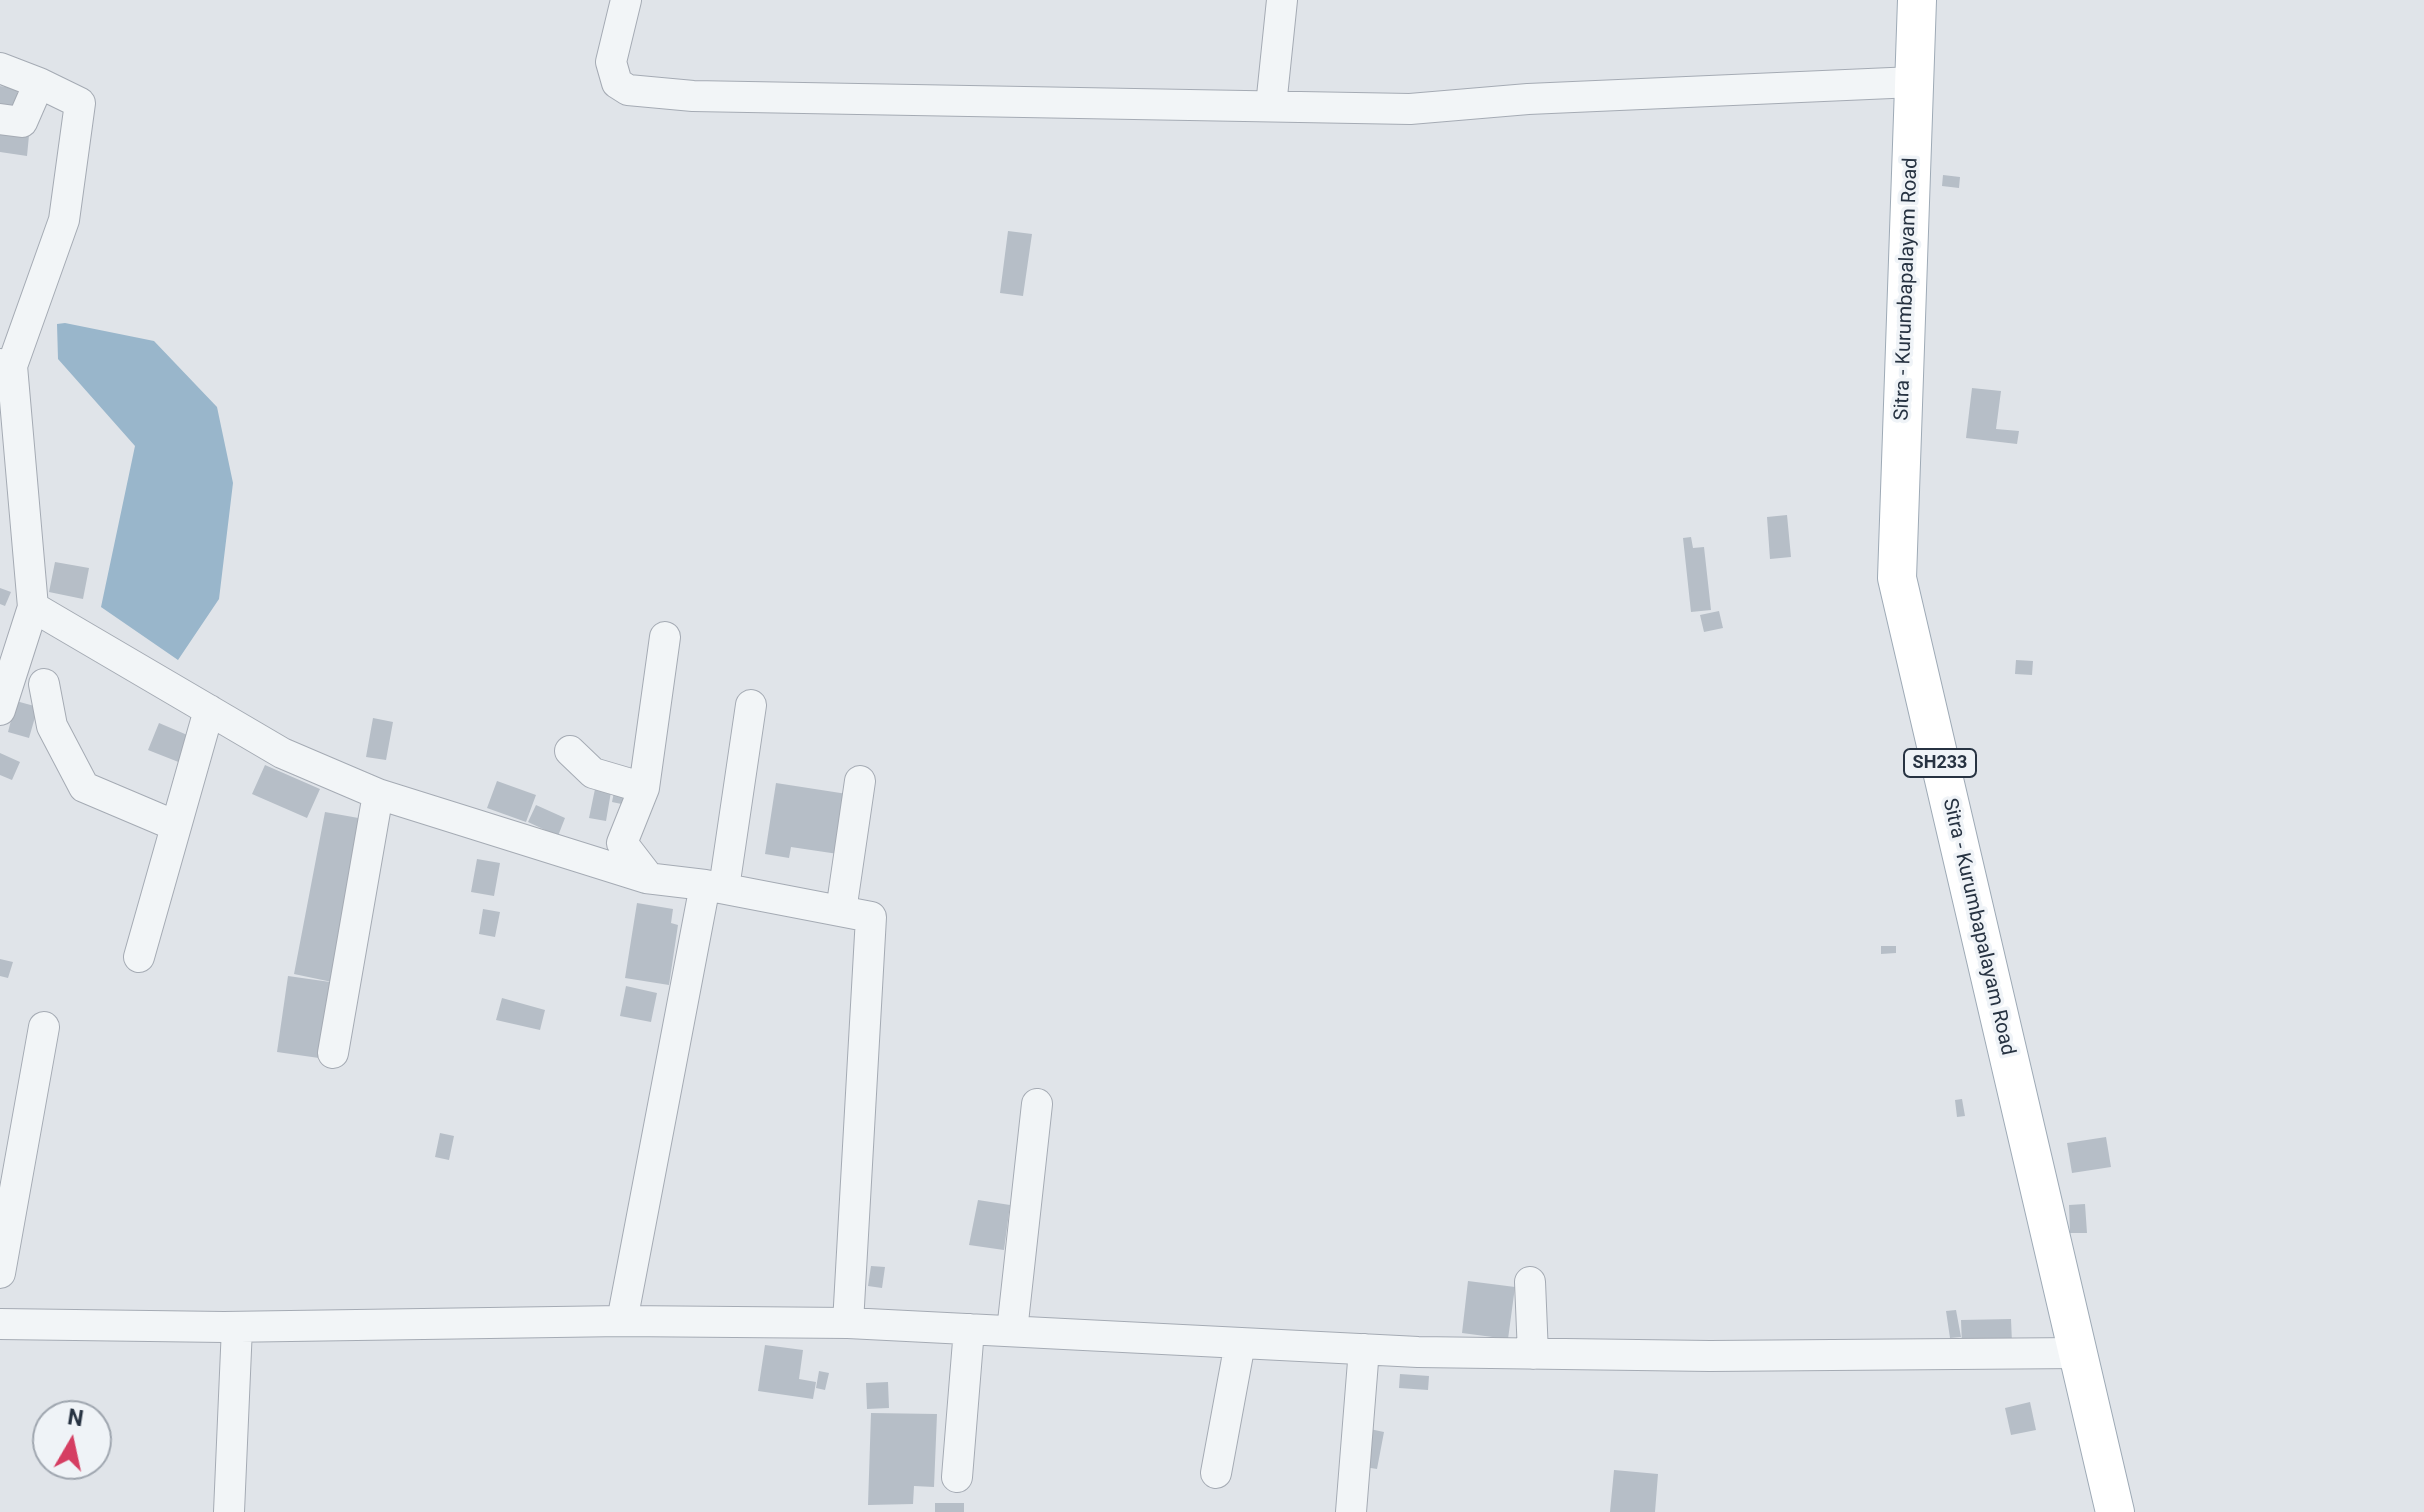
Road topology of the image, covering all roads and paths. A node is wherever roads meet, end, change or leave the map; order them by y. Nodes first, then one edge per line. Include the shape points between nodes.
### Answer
1 (626, 0) edge
2 (1282, 0) edge
3 (1917, 0) edge
4 (0, 68) edge
5 (1914, 82) junction
6 (39, 83) junction
7 (1271, 106) junction
8 (0, 119) edge
9 (6, 365) edge
10 (33, 607) junction
11 (665, 637) dead end
12 (44, 684) dead end
13 (751, 705) dead end
14 (0, 710) edge
15 (209, 710) junction
16 (570, 751) dead end
17 (860, 781) dead end
18 (644, 788) junction
19 (378, 794) junction
20 (176, 826) junction
21 (649, 878) junction
22 (714, 886) junction
23 (841, 911) junction
24 (139, 957) dead end
25 (44, 1027) dead end
26 (333, 1053) dead end
27 (1037, 1104) dead end
28 (0, 1273) edge
29 (1530, 1282) dead end
30 (622, 1321) junction
31 (848, 1323) junction
32 (0, 1324) edge
33 (237, 1327) junction
34 (969, 1329) junction
35 (1012, 1331) junction
36 (1240, 1343) junction
37 (0, 1347) edge
38 (1364, 1349) junction
39 (2078, 1353) junction
40 (1533, 1354) junction
41 (1216, 1473) dead end
42 (957, 1477) dead end
43 (229, 1512) edge
44 (1351, 1512) edge
45 (2115, 1512) edge

1 - 7 street via 611,62 617,83 628,90 693,96
2 - 7 street
3 - 5 main road, Sitra - Kurumbapalayam Road / SH233
4 - 6 street
5 - 7 street via 1410,109
5 - 39 main road, Sitra - Kurumbapalayam Road / SH233 via 1897,578
6 - 8 street via 22,122
6 - 9 street via 80,103 64,220
9 - 10 street
10 - 14 street
10 - 15 street
11 - 18 street
12 - 20 street via 52,726 84,787
13 - 22 street
15 - 19 street via 282,753
15 - 20 street
16 - 18 street via 593,773
17 - 23 street
18 - 21 street via 622,843
19 - 21 street
19 - 26 street
20 - 24 street
21 - 22 street
22 - 23 street
22 - 30 street
23 - 31 street via 871,917
25 - 28 street
27 - 35 street
29 - 40 street
30 - 31 street
30 - 33 street
31 - 34 street
32 - 33 street
32 - 37 street
33 - 43 street
34 - 35 street
34 - 42 street
35 - 36 street
36 - 38 street
36 - 41 street
38 - 40 street
38 - 44 street
39 - 40 street
39 - 45 main road, Sitra - Kurumbapalayam Road / SH233

